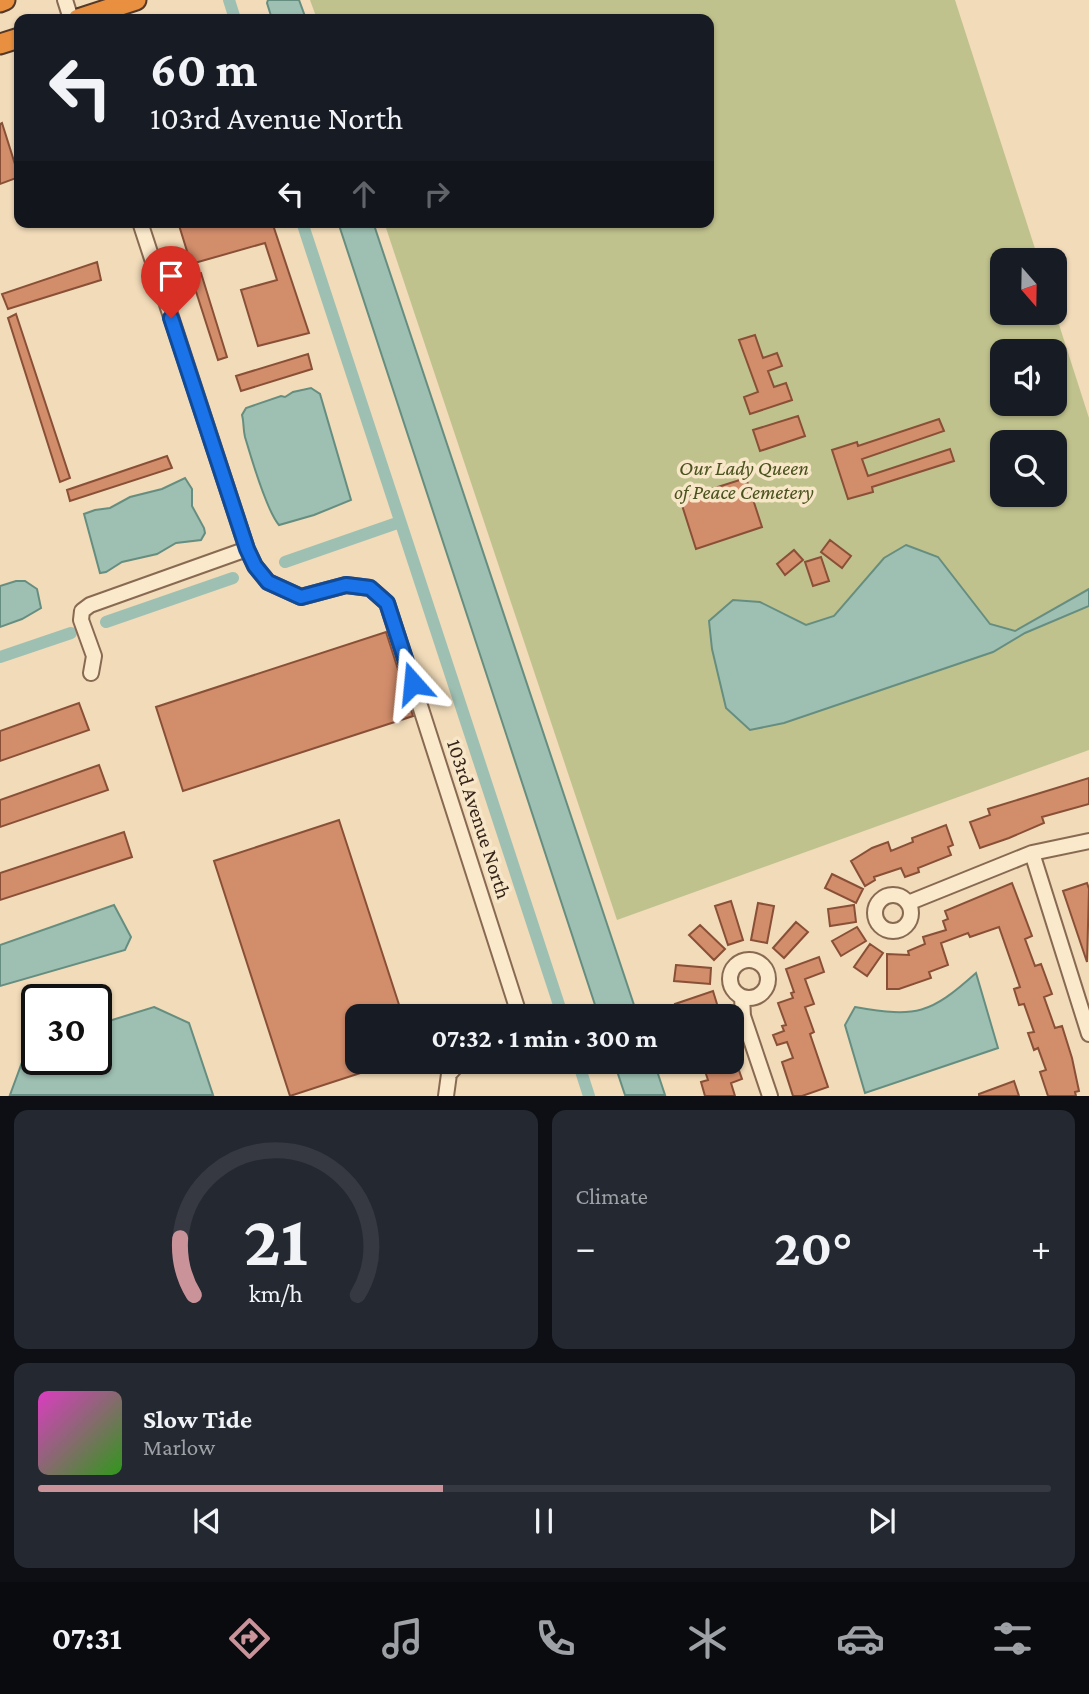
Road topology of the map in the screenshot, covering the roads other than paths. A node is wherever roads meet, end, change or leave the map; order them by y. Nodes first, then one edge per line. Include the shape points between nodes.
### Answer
1 (136, 0) edge
2 (93, 14) edge
3 (142, 228) edge
4 (247, 549) junction
5 (91, 673) dead end
6 (1089, 841) edge
7 (1032, 853) junction
8 (908, 903) dead end
9 (742, 997) dead end
10 (516, 1004) edge
11 (1089, 1034) edge
12 (449, 1074) edge
13 (446, 1096) edge
14 (770, 1096) edge

1 - 2 highway
3 - 4 street, 103rd Avenue North
4 - 5 street via 82,611 94,656
4 - 10 street, 103rd Avenue North via 268,582 301,597 346,585 370,588 387,603
6 - 7 street
7 - 8 street
7 - 11 street
9 - 14 street via 743,1016
12 - 13 street

